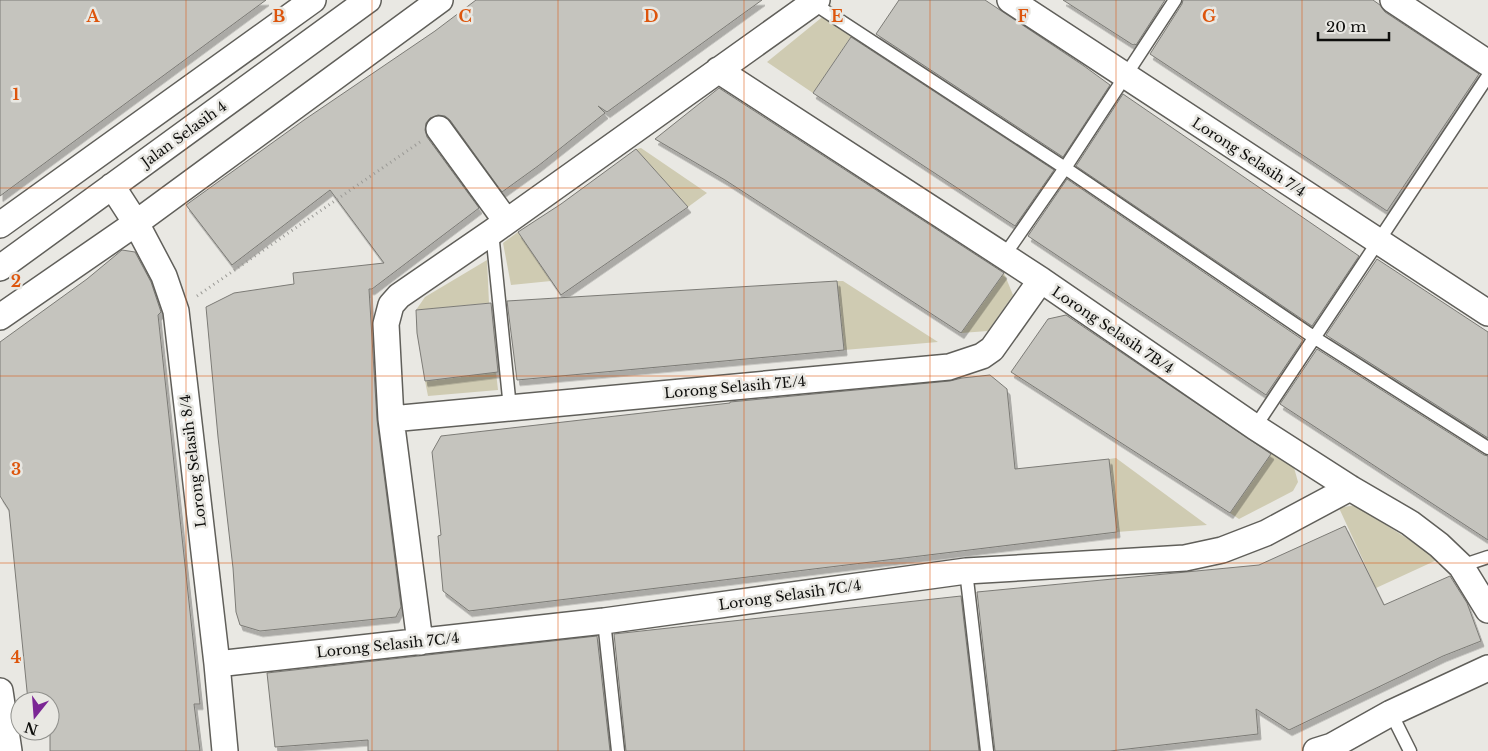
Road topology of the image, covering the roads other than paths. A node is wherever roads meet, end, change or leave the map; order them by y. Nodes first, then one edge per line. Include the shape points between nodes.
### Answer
1 (313, 0) edge
2 (368, 0) edge
3 (440, 0) edge
4 (1010, 0) edge
5 (1175, 0) edge
6 (1393, 0) edge
7 (815, 1) edge
8 (1488, 63) edge
9 (718, 70) junction
10 (1124, 76) junction
11 (1488, 76) edge
12 (439, 129) road end
13 (1065, 168) junction
14 (112, 186) junction
15 (136, 223) junction
16 (0, 225) edge
17 (499, 227) junction
18 (1378, 241) junction
19 (1004, 256) junction
20 (0, 268) edge
21 (1041, 280) junction
22 (1488, 313) edge
23 (0, 318) edge
24 (1315, 338) junction
25 (510, 408) junction
26 (391, 419) junction
27 (1256, 428) junction
28 (1488, 448) edge
29 (1350, 488) junction
30 (1488, 557) edge
31 (1461, 566) junction
32 (966, 571) junction
33 (1488, 610) edge
34 (604, 621) junction
35 (420, 642) junction
36 (217, 664) junction
37 (1488, 668) edge
38 (0, 691) edge
39 (1390, 713) junction
40 (9, 751) edge
41 (225, 751) edge
42 (618, 751) edge
43 (987, 751) edge
44 (1316, 751) edge
45 (1410, 751) edge

1 - 16 street
2 - 14 street, Jalan Selasih 4
3 - 15 street
4 - 10 street, Lorong Selasih 7/4
5 - 10 lane
6 - 8 street
7 - 9 street
7 - 13 lane
9 - 17 street
9 - 19 street, Lorong Selasih 7B/4
10 - 13 lane
10 - 18 street, Lorong Selasih 7/4
11 - 18 lane
12 - 17 street
13 - 19 lane
13 - 24 lane
14 - 15 street, Lorong Selasih 8/4
14 - 20 street, Jalan Selasih 4
15 - 23 street
15 - 36 street, Lorong Selasih 8/4 via 164,276 176,311
17 - 25 lane
17 - 26 street via 399,296 391,305 386,324
18 - 22 street, Lorong Selasih 7/4
18 - 24 lane
19 - 21 street, Lorong Selasih 7B/4
21 - 25 street, Lorong Selasih 7E/4 via 992,349 982,356 949,367
21 - 27 street, Lorong Selasih 7B/4
24 - 27 lane
24 - 28 lane
25 - 26 street, Lorong Selasih 7E/4
26 - 35 street
27 - 29 street, Lorong Selasih 7B/4
29 - 31 street, Lorong Selasih 7B/4 via 1410,523
29 - 32 street, Lorong Selasih 7C/4 via 1266,533 1222,550 1185,558
30 - 31 lane
31 - 33 street, Lorong Selasih 7B/4
32 - 34 street, Lorong Selasih 7C/4
32 - 43 lane
34 - 35 street, Lorong Selasih 7C/4
34 - 42 lane
35 - 36 street, Lorong Selasih 7C/4
36 - 41 street, Lorong Selasih 8/4
37 - 39 street
38 - 40 street
39 - 44 street via 1332,746
39 - 45 lane

